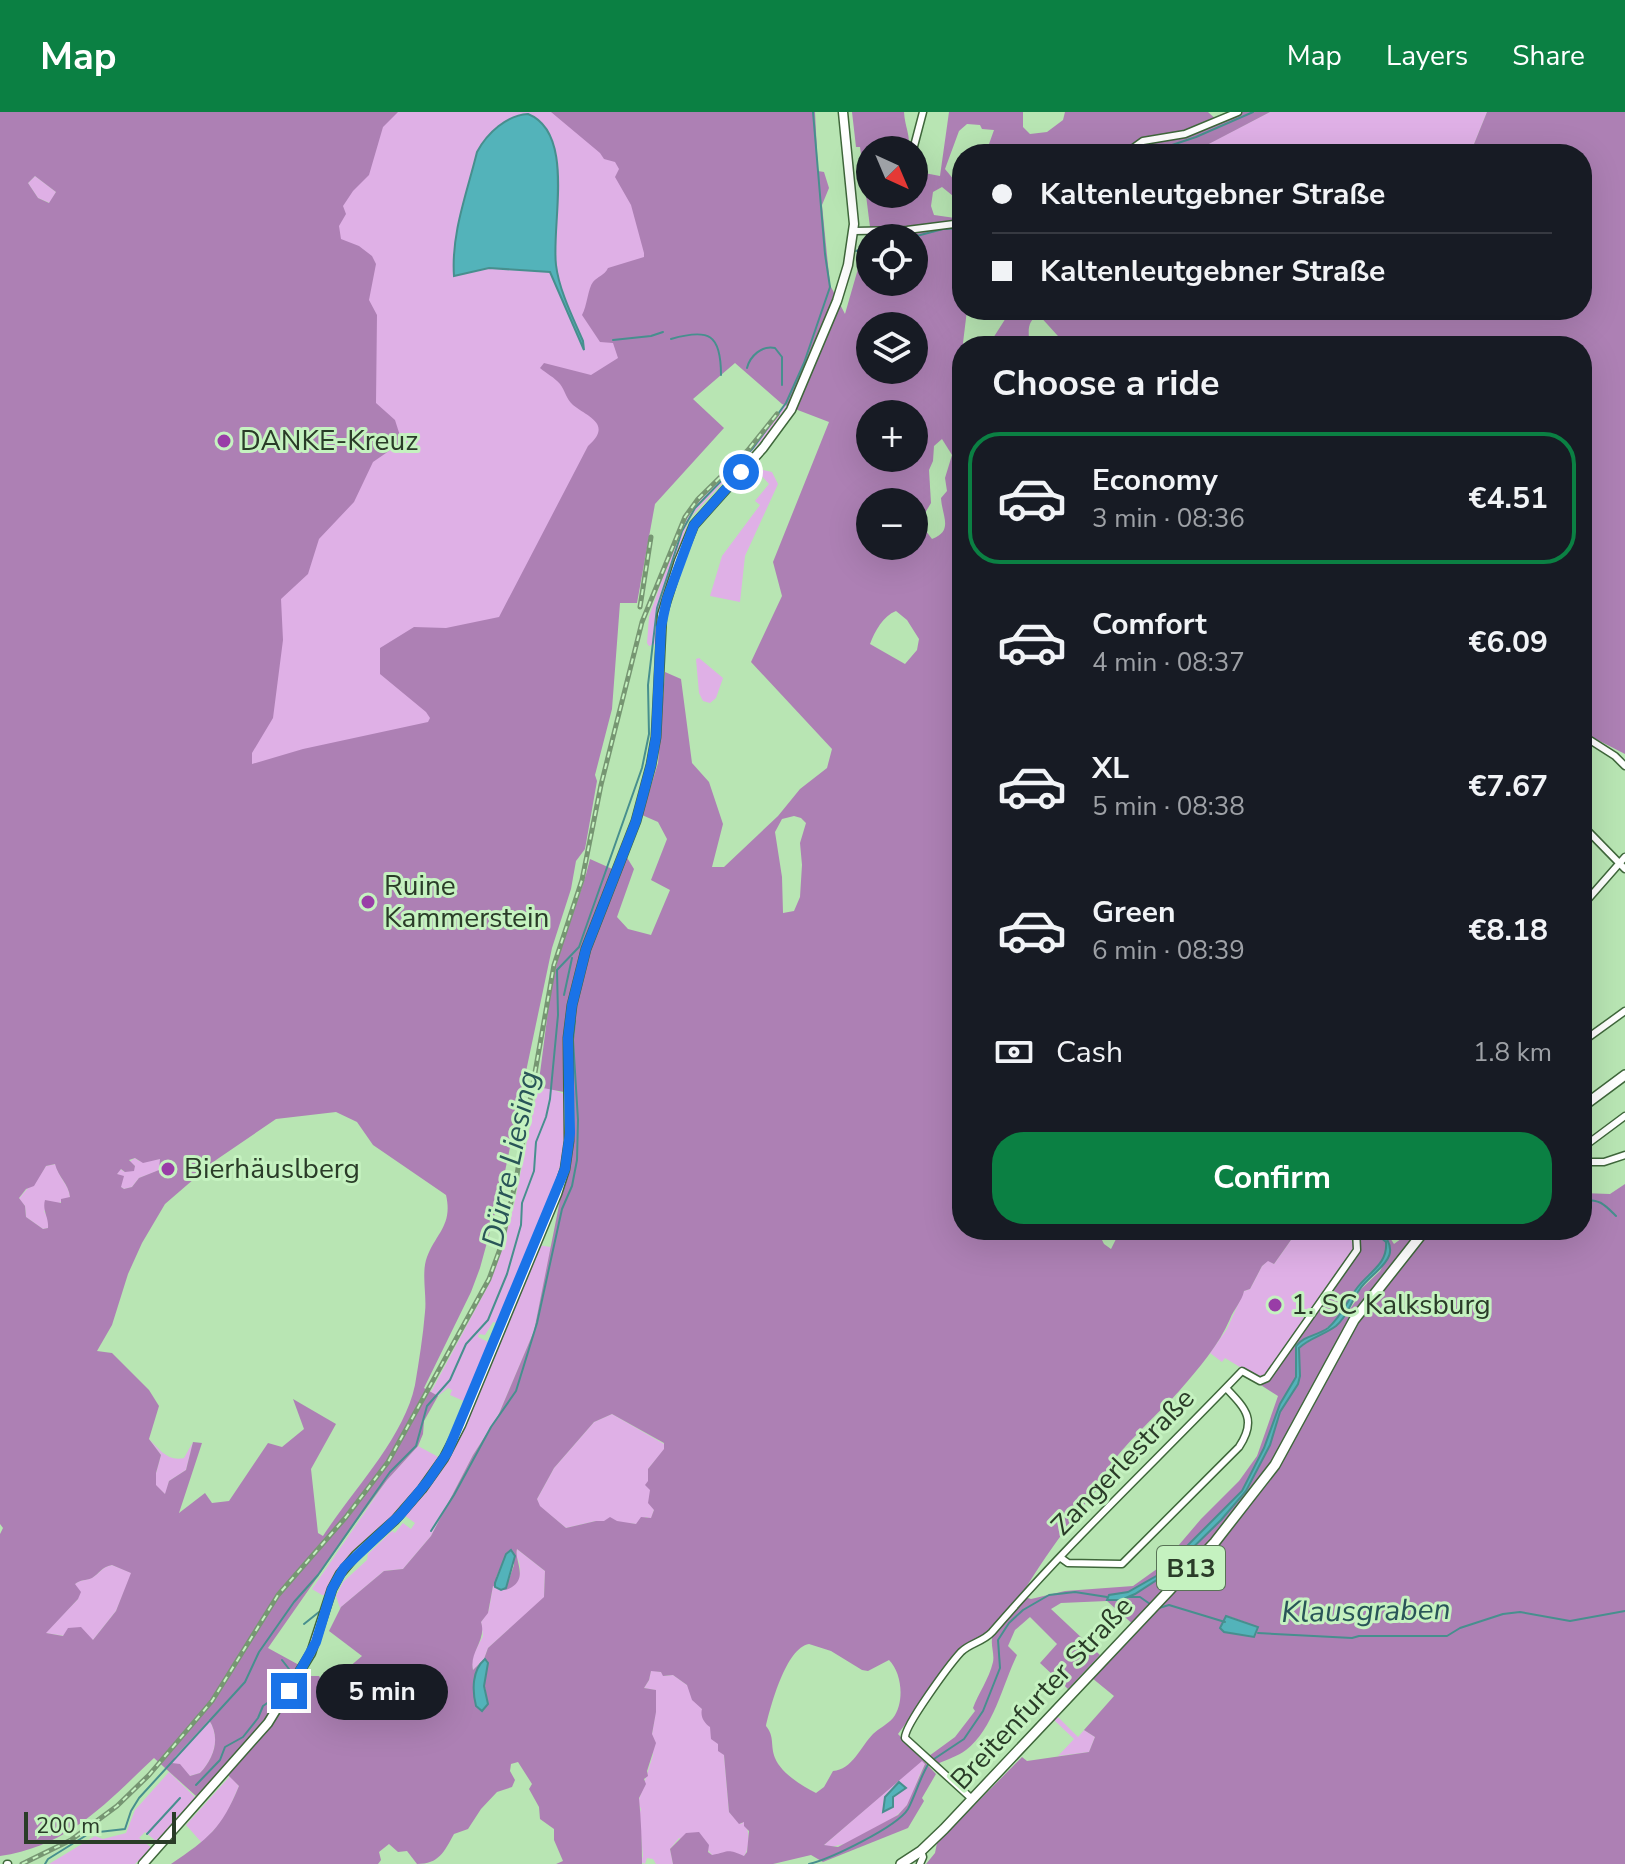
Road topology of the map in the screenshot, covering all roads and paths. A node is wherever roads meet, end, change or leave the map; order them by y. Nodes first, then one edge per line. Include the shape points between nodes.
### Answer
1 (843, 112) edge
2 (923, 112) edge
3 (1238, 112) edge
4 (917, 136) edge
5 (1139, 144) edge
6 (952, 224) edge
7 (854, 231) junction
8 (1592, 741) edge
9 (1625, 766) edge
10 (1592, 835) edge
11 (1625, 857) edge
12 (1622, 866) edge
13 (1592, 896) edge
14 (1625, 1011) edge
15 (1592, 1035) edge
16 (1625, 1075) edge
17 (1592, 1100) edge
18 (1625, 1116) edge
19 (1592, 1141) edge
20 (1625, 1155) edge
21 (1592, 1162) edge
22 (1356, 1240) edge
23 (1417, 1240) edge
24 (1226, 1388) junction
25 (1061, 1558) junction
26 (972, 1799) junction
27 (921, 1851) junction
28 (143, 1864) edge
29 (901, 1864) edge
30 (920, 1864) edge

1 - 7 main road
2 - 4 street
3 - 5 street via 1185,134
6 - 7 street
7 - 28 main road via 837,301 794,394 763,448 700,518 679,561 661,627 651,765 636,821 586,949 572,1005 565,1169 455,1438 422,1489 344,1568 311,1653 268,1723
8 - 9 street
10 - 12 street
11 - 12 street
12 - 13 street
14 - 15 street
16 - 17 main road
18 - 19 street
20 - 21 street
22 - 24 street, Zangerlestraße via 1357,1250 1270,1374 1260,1381 1242,1371
23 - 26 main road, Breitenfurter Straße / B13 via 1347,1331 1255,1492 1201,1559
24 - 25 street, Zangerlestraße
24 - 25 street via 1249,1422 1239,1447 1122,1564 1068,1563
25 - 26 street, Zangerlestraße via 990,1634 961,1652 903,1736
26 - 27 main road, Breitenfurter Straße / B13
27 - 29 main road, Breitenfurter Straße / B13
27 - 30 street

